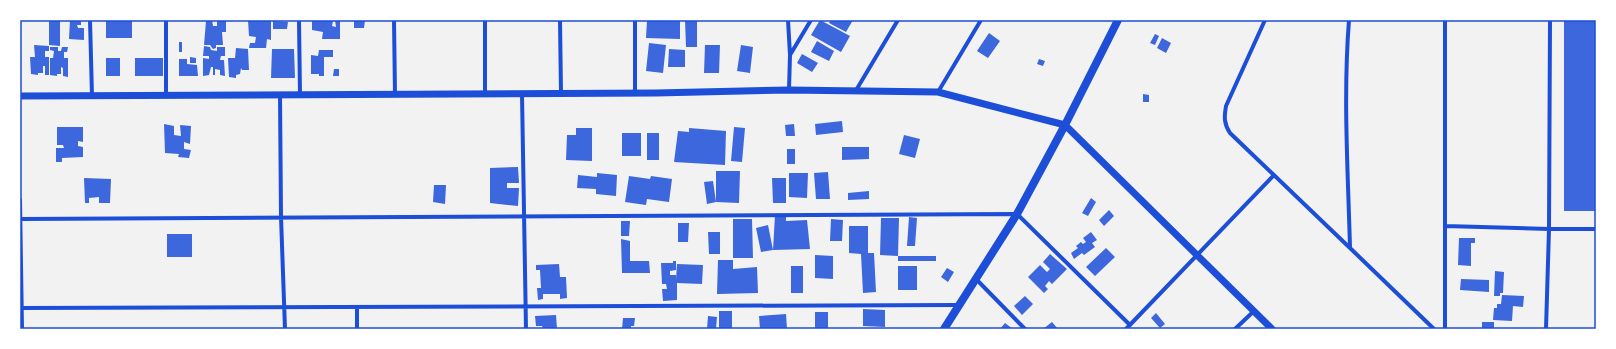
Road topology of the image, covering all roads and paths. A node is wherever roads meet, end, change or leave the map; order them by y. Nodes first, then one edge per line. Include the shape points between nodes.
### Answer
1 (90, 20) edge
2 (166, 20) edge
3 (299, 20) edge
4 (394, 20) edge
5 (485, 20) edge
6 (560, 20) edge
7 (635, 20) edge
8 (788, 20) edge
9 (811, 20) edge
10 (898, 20) edge
11 (981, 20) edge
12 (1118, 20) edge
13 (1265, 20) edge
14 (1349, 20) edge
15 (1446, 20) edge
16 (1550, 20) edge
17 (790, 55) junction
18 (789, 90) junction
19 (855, 92) junction
20 (938, 92) junction
21 (635, 93) junction
22 (485, 94) junction
23 (522, 94) junction
24 (561, 94) junction
25 (280, 95) junction
26 (300, 95) junction
27 (395, 95) junction
28 (20, 96) edge
29 (92, 96) junction
30 (166, 96) junction
31 (1065, 125) junction
32 (1274, 176) junction
33 (20, 200) edge
34 (1017, 214) junction
35 (524, 216) junction
36 (281, 217) junction
37 (20, 219) edge
38 (1445, 226) junction
39 (1596, 229) edge
40 (1549, 230) junction
41 (1350, 248) junction
42 (1198, 256) junction
43 (976, 279) junction
44 (958, 306) junction
45 (284, 307) junction
46 (357, 307) junction
47 (526, 307) junction
48 (21, 308) edge
49 (1254, 311) junction
50 (1130, 325) junction
51 (22, 329) edge
52 (285, 329) edge
53 (357, 329) edge
54 (526, 329) edge
55 (944, 329) edge
56 (1025, 329) edge
57 (1126, 329) edge
58 (1235, 329) edge
59 (1272, 329) edge
60 (1434, 329) edge
61 (1444, 329) edge
62 (1546, 329) edge

1 - 29 street
2 - 30 street
3 - 26 street
4 - 27 street
5 - 22 street
6 - 24 street
7 - 21 street
8 - 17 street
9 - 17 street
10 - 19 street
11 - 20 street
12 - 31 main road
13 - 32 street via 1226,106 1224,116 1230,133
14 - 41 street via 1346,92
15 - 38 street
16 - 40 street
17 - 18 street
18 - 19 street
18 - 21 street
19 - 20 street
20 - 31 street
21 - 24 street
22 - 23 street
22 - 27 street
23 - 24 street
23 - 35 street
25 - 26 street
25 - 30 street
25 - 36 street
26 - 27 street
28 - 29 street
29 - 30 street
31 - 34 main road
31 - 42 street
32 - 41 street
32 - 42 street
33 - 37 street
34 - 35 street
34 - 43 main road
34 - 50 street
35 - 36 street
35 - 47 street
36 - 37 street
36 - 45 street
37 - 48 street
38 - 40 street
38 - 61 street
39 - 40 street
40 - 62 street
41 - 60 street
42 - 49 street
42 - 50 street
43 - 44 main road
43 - 56 street
44 - 47 street
44 - 55 main road
45 - 46 street
45 - 48 street
45 - 52 street
46 - 47 street
46 - 53 street
47 - 54 street
48 - 51 street
49 - 58 street
49 - 59 street
50 - 57 street

